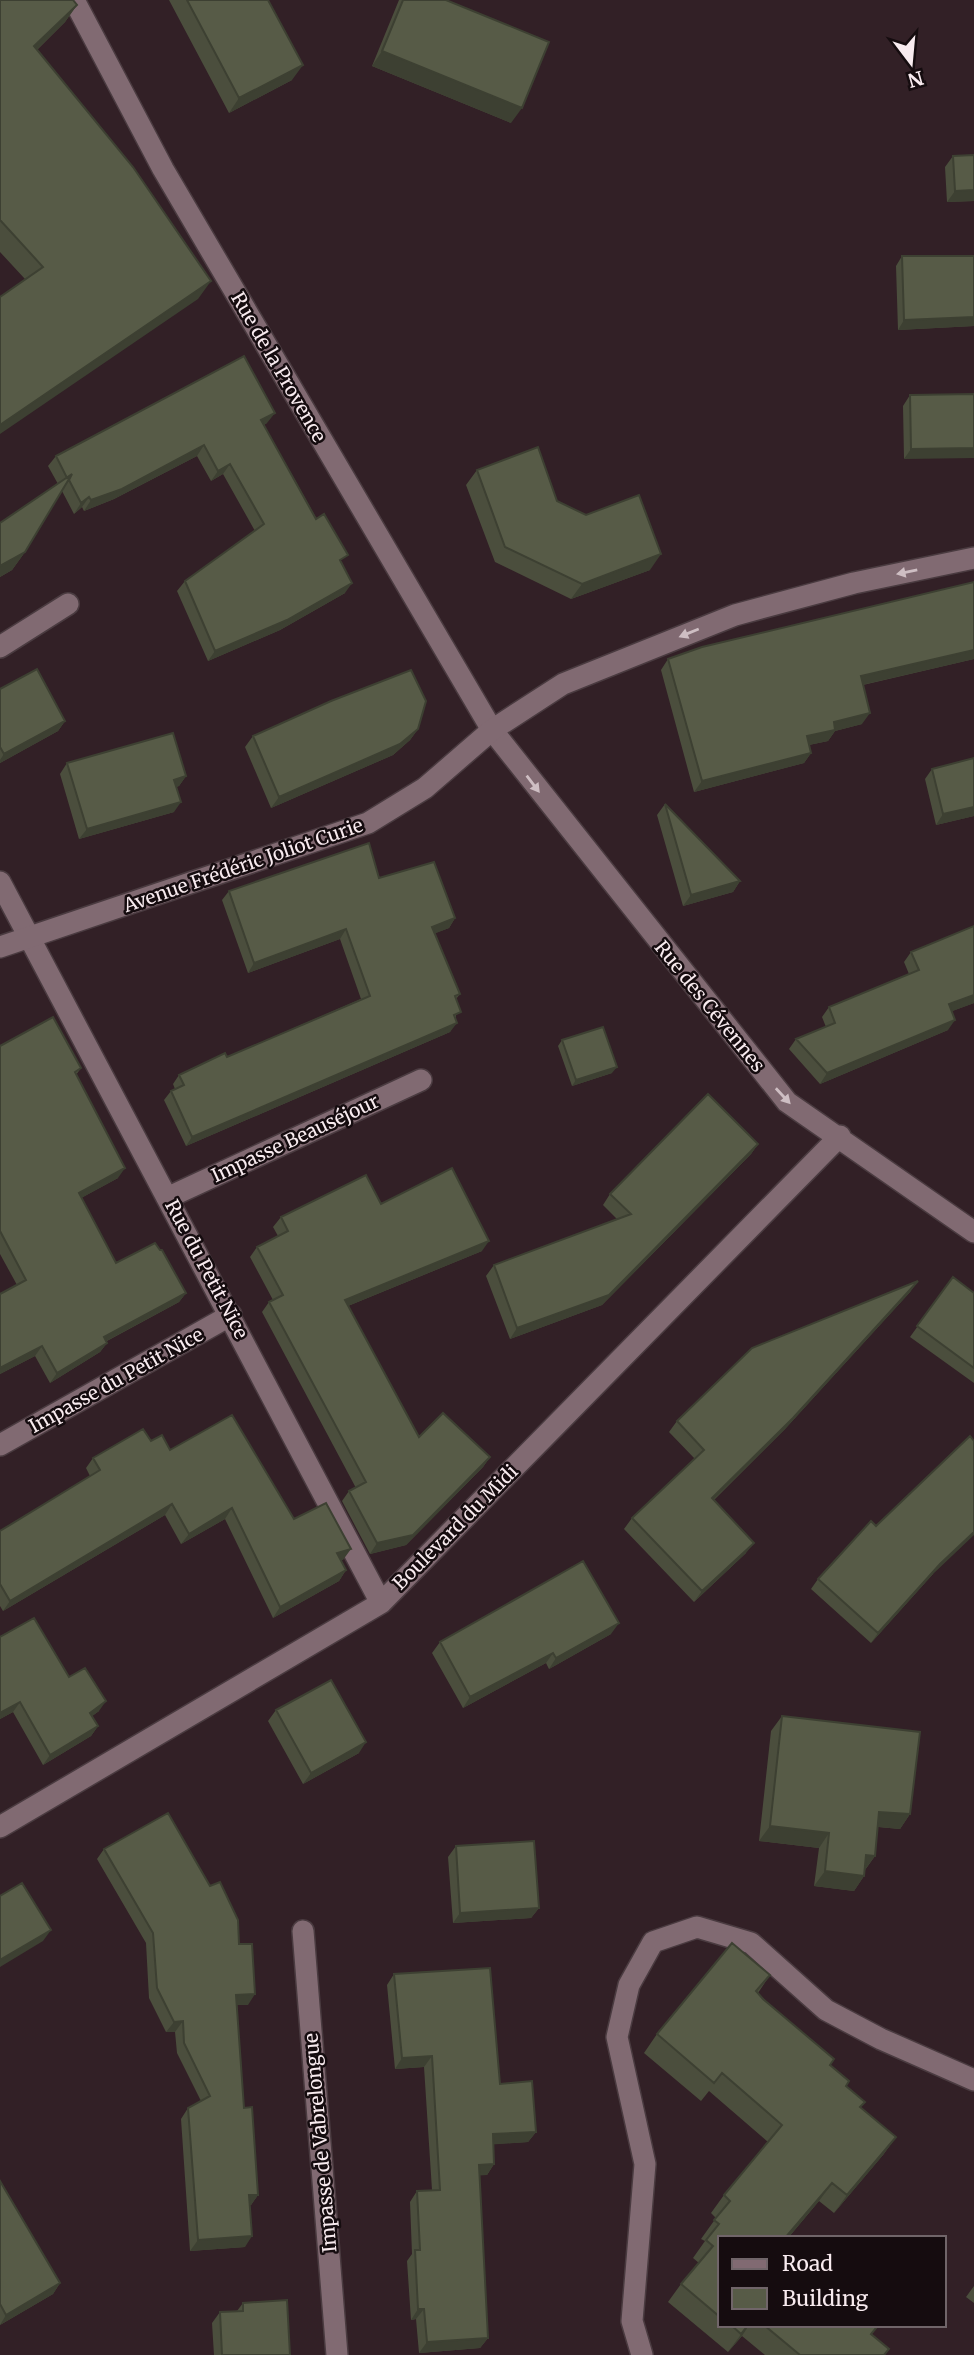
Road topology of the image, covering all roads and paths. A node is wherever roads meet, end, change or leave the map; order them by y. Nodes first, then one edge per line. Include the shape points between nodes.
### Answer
1 (74, 0) edge
2 (974, 558) edge
3 (68, 604) dead end
4 (0, 648) edge
5 (492, 730) junction
6 (0, 882) edge
7 (29, 938) junction
8 (0, 947) edge
9 (421, 1080) dead end
10 (840, 1136) junction
11 (169, 1197) junction
12 (974, 1233) edge
13 (231, 1315) junction
14 (0, 1445) edge
15 (381, 1602) junction
16 (0, 1827) edge
17 (303, 1931) dead end
18 (974, 2080) edge
19 (337, 2355) edge
20 (642, 2355) edge

1 - 5 street, Rue de la Provence via 170,180
2 -> 5 street, Avenue Frédéric Joliot Curie via 854,583 735,615 563,684
3 - 4 street
5 - 7 street, Avenue Frédéric Joliot Curie via 425,788 368,823
5 -> 10 street, Rue des Cévennes via 787,1102
6 - 7 street, Rue du Petit Nice
7 - 8 street, Avenue Frédéric Joliot Curie
7 - 11 street, Rue du Petit Nice
9 - 11 street, Impasse Beauséjour
10 - 12 street, Rue des Cévennes
10 - 15 street, Boulevard du Midi
11 - 13 street, Rue du Petit Nice
13 - 14 street, Impasse du Petit Nice
13 - 15 street, Rue du Petit Nice
15 - 16 street, Boulevard du Midi
17 - 19 street, Impasse de Vabrelongue
18 - 20 street via 826,2010 751,1943 697,1927 653,1942 629,1985 617,2037 645,2164 632,2321

